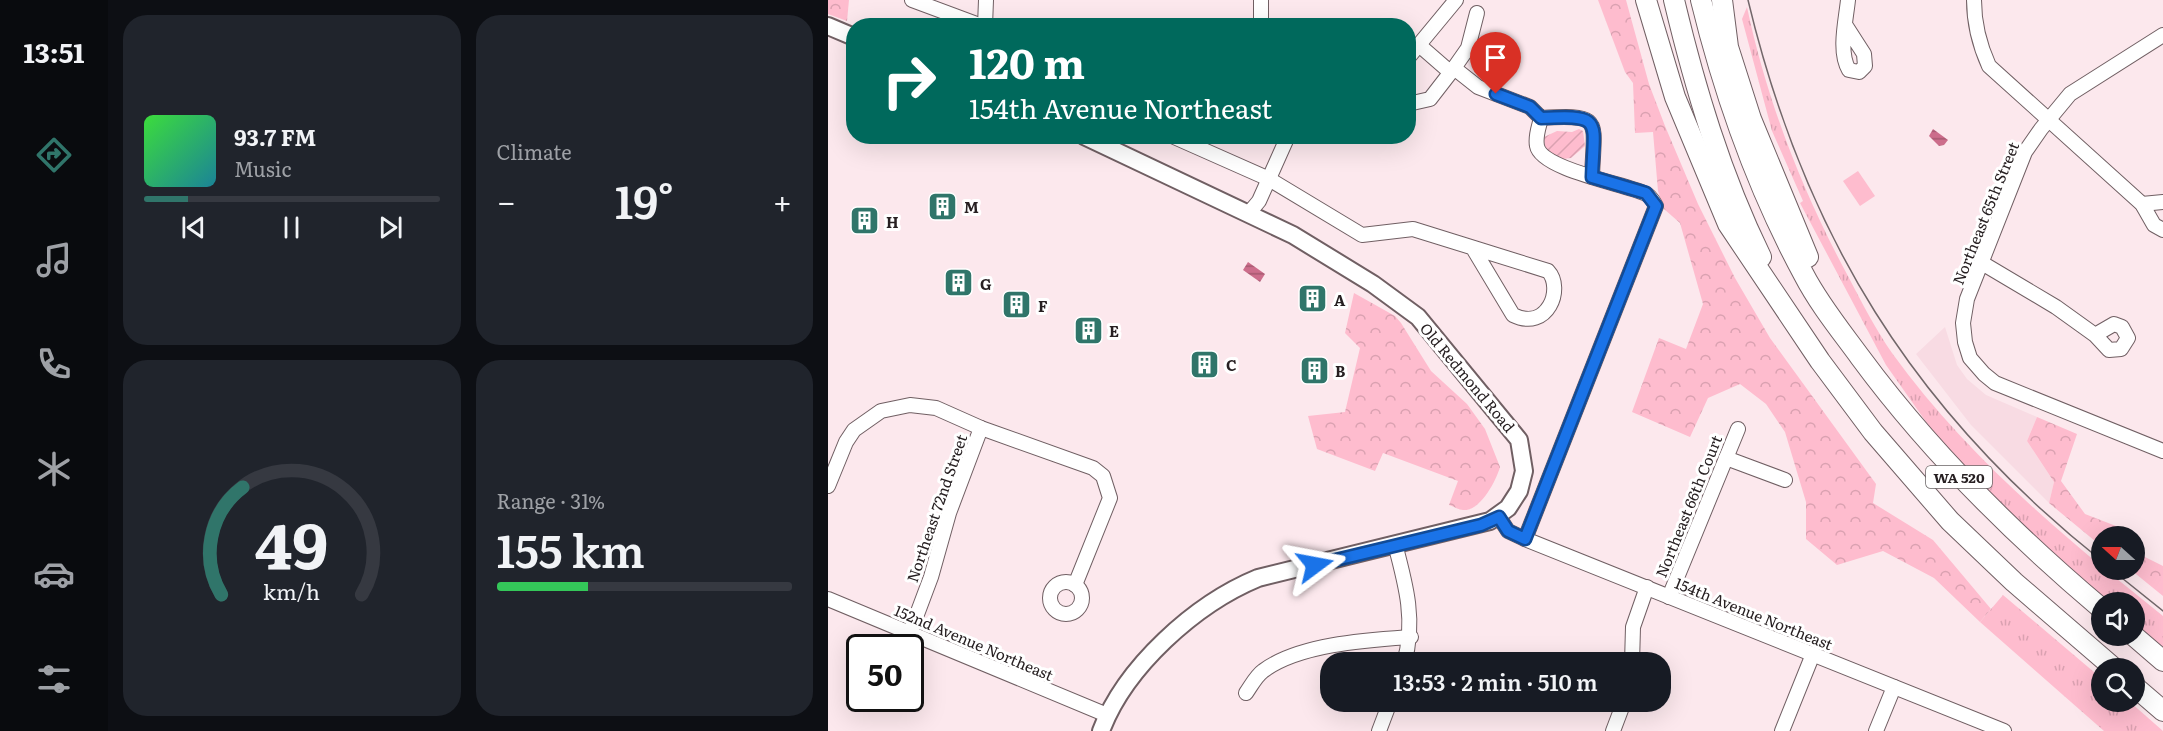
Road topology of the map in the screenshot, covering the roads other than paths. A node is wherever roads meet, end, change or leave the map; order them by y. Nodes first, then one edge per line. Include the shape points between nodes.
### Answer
1 (912, 0) edge
2 (1261, 0) edge
3 (1456, 0) edge
4 (1646, 0) edge
5 (1674, 0) edge
6 (1701, 0) edge
7 (1722, 0) edge
8 (1848, 0) edge
9 (1974, 0) edge
10 (985, 3) edge
11 (1477, 13) dead end
12 (961, 18) edge
13 (984, 18) edge
14 (1261, 18) edge
15 (828, 26) edge
16 (1846, 26) dead end
17 (846, 34) edge
18 (2163, 36) edge
19 (1419, 45) junction
20 (1416, 48) edge
21 (1452, 70) junction
22 (1416, 102) edge
23 (1541, 118) junction
24 (2049, 119) junction
25 (1101, 144) edge
26 (1190, 144) edge
27 (1284, 144) edge
28 (1592, 177) junction
29 (1269, 179) junction
30 (2163, 202) edge
31 (2142, 204) junction
32 (1249, 213) junction
33 (2163, 230) edge
34 (1474, 250) junction
35 (1982, 263) junction
36 (1788, 313) junction
37 (1837, 326) junction
38 (2095, 335) dead end
39 (981, 428) junction
40 (1738, 429) dead end
41 (2163, 451) edge
42 (1726, 458) junction
43 (1785, 480) dead end
44 (828, 486) edge
45 (1499, 517) junction
46 (1525, 539) junction
47 (1395, 544) junction
48 (1074, 585) dead end
49 (1647, 587) junction
50 (1669, 597) junction
51 (828, 599) edge
52 (2091, 600) edge
53 (910, 633) junction
54 (1411, 637) junction
55 (2145, 645) edge
56 (1407, 652) edge
57 (1632, 652) edge
58 (1813, 654) junction
59 (2102, 658) edge
60 (2163, 661) edge
61 (1894, 687) junction
62 (1246, 693) dead end
63 (2145, 695) edge
64 (2163, 711) edge
65 (1386, 712) edge
66 (1620, 712) edge
67 (1107, 715) junction
68 (1101, 731) edge
69 (1379, 731) edge
70 (1613, 731) edge
71 (1782, 731) edge
72 (1876, 731) edge
73 (2004, 731) edge

1 - 12 street
2 - 14 street
3 - 19 street
4 - 36 highway via 1675,97 1724,214
5 - 36 highway, WA 520 via 1689,63 1723,167
6 - 37 highway, WA 520 via 1709,36 1750,157 1805,277
7 - 37 highway via 1728,47 1751,119
8 - 16 street
9 - 24 street via 1980,47 1989,66
10 - 13 street
11 - 21 street via 1468,48
15 - 17 main road
18 - 24 street, Northeast 65th Street via 2070,94
19 - 20 street
19 - 21 street
21 - 22 street via 1430,99
21 - 23 street via 1478,87 1530,107
23 - 28 street via 1536,147 1541,154
23 - 28 street via 1587,119 1592,125
24 - 31 street
24 - 35 street, Northeast 65th Street via 2025,152
25 - 32 main road, Old Redmond Road
26 - 29 street
27 - 29 street
28 - 46 street via 1646,193 1656,206
29 - 32 street
29 - 34 street via 1362,235 1413,229
30 - 31 street
31 - 33 street via 2154,225
32 - 45 main road, Old Redmond Road via 1324,253 1412,311 1506,421 1520,440 1524,471 1515,500
34 - 34 street via 1548,271 1555,286 1545,314 1535,320 1513,315
35 - 38 street
35 - 41 street, Northeast 65th Street via 1967,299 1963,323 1970,358 1995,383
36 - 59 highway, WA 520 via 1873,432 1950,521
37 - 52 highway, WA 520 via 1895,404 1958,476 2032,550
39 - 44 street via 924,405 881,411 855,430 846,442
39 - 48 street via 1093,468 1103,476 1110,498
39 - 53 street, Northeast 72nd Street
40 - 42 street, Northeast 66th Court
42 - 43 street
42 - 50 street, Northeast 66th Court
45 - 46 street, 154th Avenue Northeast via 1508,531
45 - 47 main road via 1481,525
46 - 49 street, 154th Avenue Northeast
47 - 54 street via 1411,617
47 - 67 main road via 1272,574 1239,586 1198,611 1178,629 1130,682
49 - 50 street, 154th Avenue Northeast
49 - 57 street, Northeast 66th Court via 1633,627
50 - 58 street, 154th Avenue Northeast
51 - 53 street, 152nd Avenue Northeast
53 - 67 street, 152nd Avenue Northeast
54 - 56 street
54 - 62 street via 1344,644 1279,661 1262,672
55 - 60 highway
58 - 61 street, 154th Avenue Northeast
58 - 71 street
61 - 72 street
61 - 73 street, 154th Avenue Northeast
63 - 64 highway
65 - 69 street
66 - 70 street
67 - 68 main road

